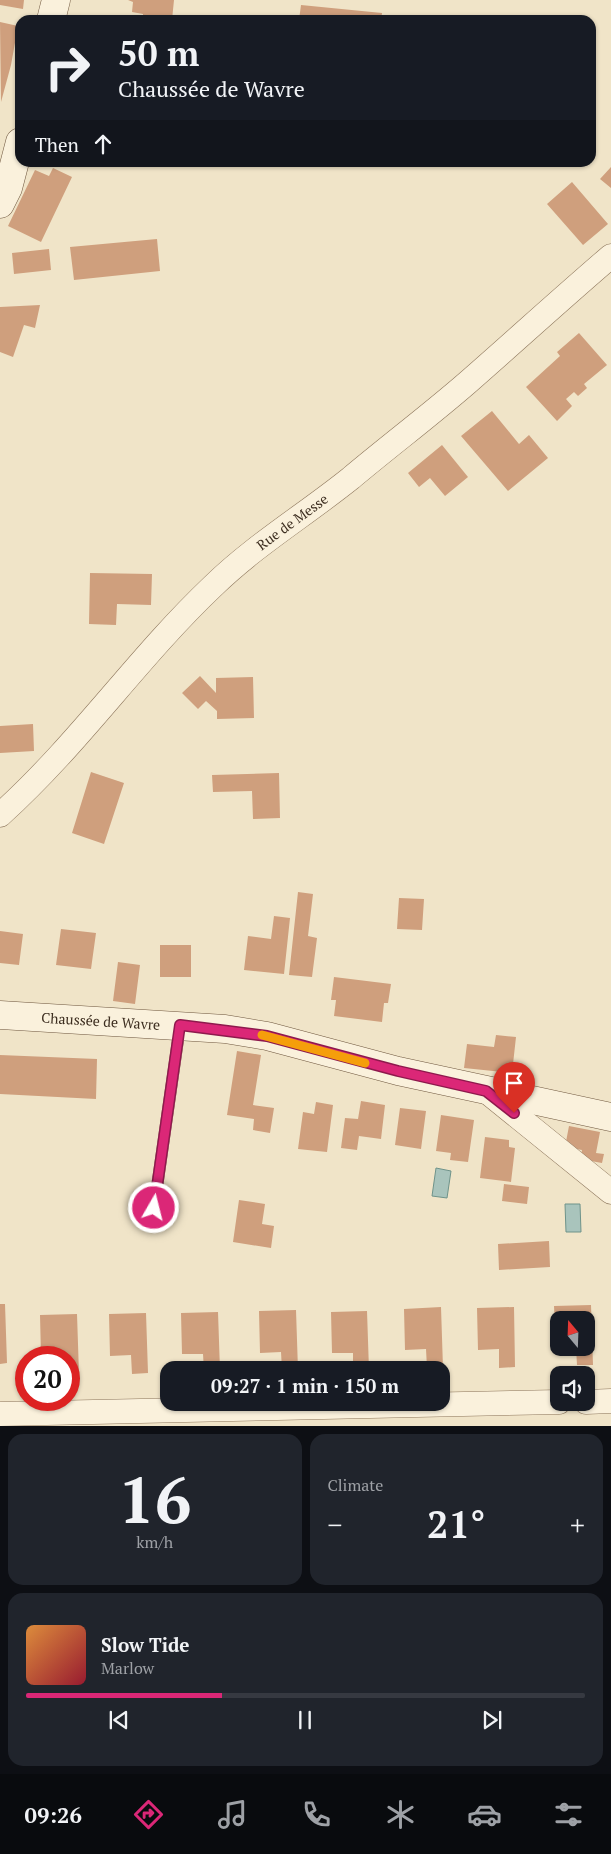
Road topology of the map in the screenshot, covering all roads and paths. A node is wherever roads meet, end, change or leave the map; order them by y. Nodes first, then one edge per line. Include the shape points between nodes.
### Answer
1 (56, 0) edge
2 (52, 15) edge
3 (15, 161) edge
4 (0, 204) edge
5 (611, 256) edge
6 (0, 815) edge
7 (0, 1015) edge
8 (180, 1025) junction
9 (486, 1091) junction
10 (611, 1117) edge
11 (611, 1192) edge
12 (154, 1208) dead end
13 (611, 1401) edge
14 (595, 1402) edge
15 (550, 1403) edge
16 (0, 1414) edge
17 (350, 1417) edge

1 - 2 street
3 - 4 street
5 - 6 street, Rue de Messe via 466,384 214,584 181,617 52,766
7 - 8 street, Chaussée de Wavre
8 - 9 street, Chaussée de Wavre via 267,1036
8 - 12 lane
9 - 10 street, Chaussée de Wavre
9 - 11 street
13 - 14 street
15 - 17 street
16 - 17 street

